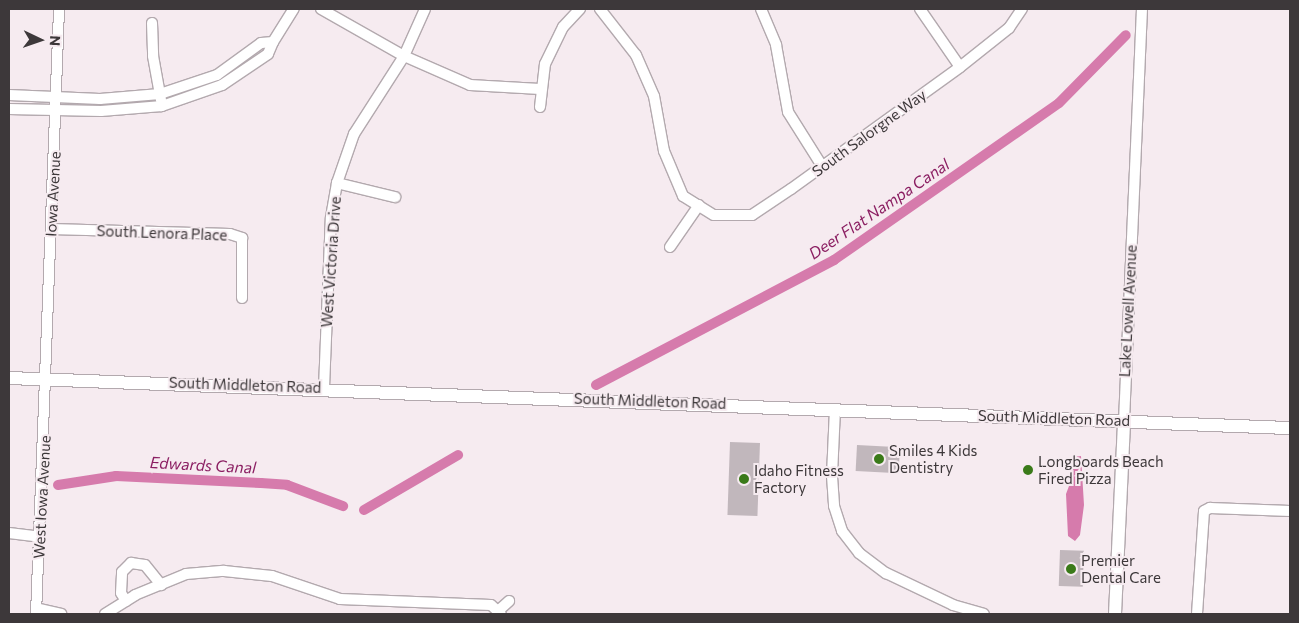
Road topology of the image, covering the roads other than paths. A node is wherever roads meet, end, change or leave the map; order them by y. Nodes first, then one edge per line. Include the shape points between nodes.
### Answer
1 (59, 9) edge
2 (294, 9) edge
3 (321, 9) edge
4 (425, 9) edge
5 (580, 9) edge
6 (600, 9) edge
7 (761, 9) edge
8 (920, 9) edge
9 (1022, 9) edge
10 (1142, 9) edge
11 (152, 23) dead end
12 (273, 42) junction
13 (404, 56) junction
14 (960, 67) junction
15 (217, 75) junction
16 (222, 85) junction
17 (540, 89) junction
18 (160, 94) junction
19 (9, 95) edge
20 (57, 95) junction
21 (162, 106) junction
22 (540, 107) dead end
23 (9, 109) edge
24 (56, 111) junction
25 (822, 166) junction
26 (337, 183) junction
27 (395, 197) dead end
28 (699, 206) junction
29 (51, 229) junction
30 (670, 247) dead end
31 (242, 298) dead end
32 (9, 378) edge
33 (47, 380) junction
34 (324, 388) junction
35 (835, 409) junction
36 (1124, 421) junction
37 (1290, 428) edge
38 (1290, 511) edge
39 (9, 533) edge
40 (40, 536) junction
41 (161, 585) junction
42 (126, 601) junction
43 (509, 601) dead end
44 (36, 611) edge
45 (499, 613) edge
46 (61, 614) edge
47 (105, 614) edge
48 (984, 614) edge
49 (1115, 614) edge
50 (1197, 614) edge

1 - 20 street, Iowa Avenue
2 - 12 street
3 - 13 street
4 - 13 street, West Victoria Drive
5 - 17 street via 563,27 545,64
6 - 28 street, South Salorgne Way via 636,54 654,96 664,151 683,196
7 - 25 street via 776,45 788,112
8 - 14 street
9 - 14 street, South Salorgne Way via 1009,28
10 - 36 street, Lake Lowell Avenue
11 - 18 street via 152,56
12 - 15 street via 261,44
12 - 16 street via 268,54
13 - 17 street via 470,85
13 - 26 street, West Victoria Drive via 354,134
14 - 25 street, South Salorgne Way
15 - 16 street
15 - 18 street
16 - 21 street
17 - 22 street
18 - 20 street via 100,99
18 - 21 street
19 - 20 street
20 - 24 street, Iowa Avenue
21 - 24 street
23 - 24 street
24 - 29 street, Iowa Avenue
25 - 28 street, South Salorgne Way via 752,215 714,215
26 - 27 street
26 - 34 street, West Victoria Drive via 331,217
28 - 30 street
29 - 31 street, South Lenora Place via 242,238
29 - 33 street, Iowa Avenue
32 - 33 main road, South Middleton Road
33 - 34 main road, South Middleton Road
33 - 40 street, West Iowa Avenue
34 - 35 main road, South Middleton Road
35 - 36 main road, South Middleton Road
35 - 48 street via 834,506 847,538 859,554 900,581 953,606
36 - 37 main road, South Middleton Road
36 - 49 main road, Lake Lowell Avenue
38 - 50 street via 1210,508 1204,511
39 - 40 street
40 - 44 street, West Iowa Avenue
41 - 42 street
41 - 42 street via 145,564 131,563 122,572 121,592
41 - 45 street via 186,574 224,571 272,576 340,599 491,605
42 - 47 street
43 - 45 street
44 - 46 street

